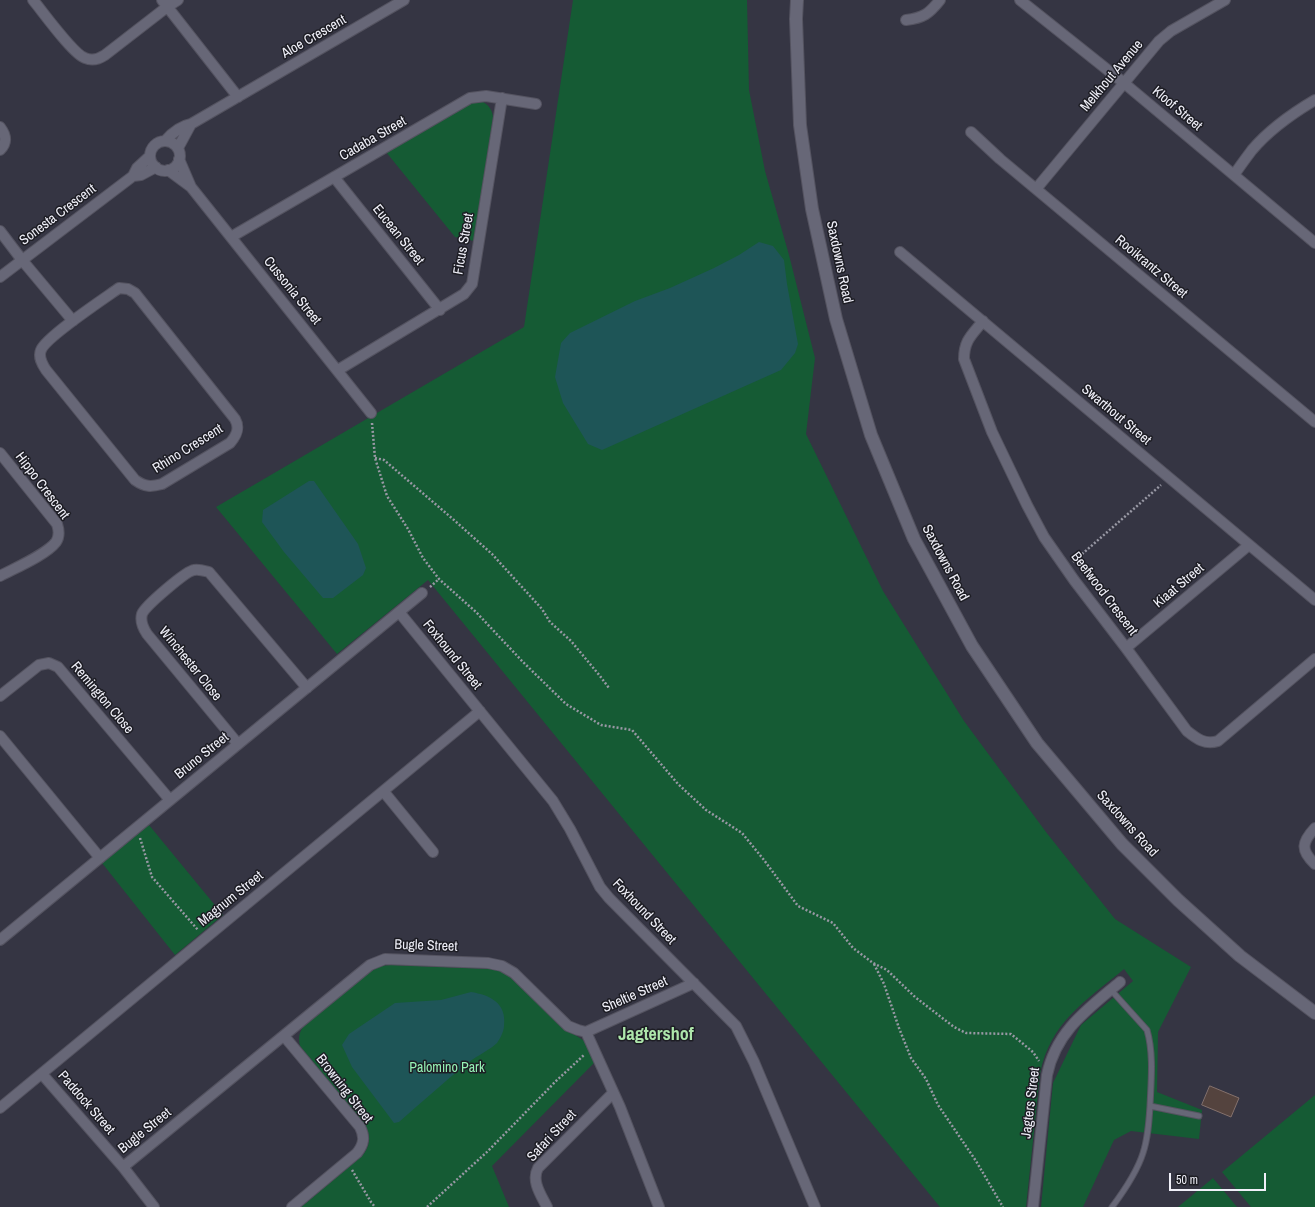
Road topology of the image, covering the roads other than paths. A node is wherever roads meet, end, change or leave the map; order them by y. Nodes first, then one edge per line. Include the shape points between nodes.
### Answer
1 (33, 0) edge
2 (178, 0) edge
3 (404, 0) edge
4 (797, 0) edge
5 (940, 0) edge
6 (1020, 0) edge
7 (1225, 0) edge
8 (164, 3) edge
9 (906, 20) dead end
10 (1124, 83) junction
11 (238, 97) junction
12 (502, 98) junction
13 (1315, 100) edge
14 (536, 104) dead end
15 (191, 124) junction
16 (0, 127) edge
17 (971, 132) dead end
18 (165, 141) junction
19 (178, 148) junction
20 (0, 150) edge
21 (150, 156) junction
22 (180, 159) junction
23 (156, 168) junction
24 (168, 170) junction
25 (1234, 175) junction
26 (133, 176) junction
27 (334, 178) junction
28 (191, 187) junction
29 (1036, 189) junction
30 (0, 231) edge
31 (232, 237) junction
32 (1315, 243) edge
33 (900, 252) dead end
34 (22, 260) junction
35 (0, 276) edge
36 (440, 310) junction
37 (73, 321) junction
38 (982, 321) junction
39 (338, 370) junction
40 (371, 413) road end
41 (1315, 422) edge
42 (0, 453) edge
43 (1249, 545) junction
44 (0, 576) edge
45 (422, 593) dead end
46 (1315, 600) edge
47 (399, 612) junction
48 (1126, 648) junction
49 (1315, 659) edge
50 (306, 688) junction
51 (0, 696) edge
52 (480, 711) junction
53 (0, 736) edge
54 (238, 744) junction
55 (384, 792) junction
56 (170, 800) junction
57 (1315, 828) edge
58 (433, 852) dead end
59 (100, 858) junction
60 (1315, 864) edge
61 (0, 940) edge
62 (1120, 982) dead end
63 (694, 983) junction
64 (1111, 990) junction
65 (1315, 1013) edge
66 (586, 1032) junction
67 (284, 1036) junction
68 (42, 1074) junction
69 (613, 1093) junction
70 (1150, 1106) junction
71 (0, 1108) edge
72 (1199, 1116) dead end
73 (123, 1167) junction
74 (154, 1207) edge
75 (292, 1207) edge
76 (547, 1207) edge
77 (659, 1207) edge
78 (815, 1207) edge
79 (1033, 1207) edge
80 (1112, 1207) edge

1 - 8 street via 74,51 90,60 105,55
2 - 8 street
3 - 11 street, Aloe Crescent
4 - 65 street, Saxdowns Road via 800,125 812,209 827,280 871,435 914,539 972,646 1037,743 1122,844 1178,900 1240,956
5 - 9 street via 920,18
6 - 10 street, Kloof Street
7 - 10 street, Melkhout Avenue via 1171,31 1159,41
8 - 11 street
10 - 25 street, Kloof Street
10 - 29 street, Melkhout Avenue
11 - 15 street, Aloe Crescent
12 - 14 street, Cadaba Street
12 - 27 street, Cadaba Street via 470,98
12 - 36 street, Ficus Street via 472,284 464,294
13 - 25 street via 1265,137
15 - 18 street, Aloe Crescent via 184,125
15 - 19 street
16 - 20 street via 6,140
17 - 29 street, Rooikrantz Street
18 - 19 street
18 - 21 street via 154,145
19 - 22 street
21 - 23 street
21 - 26 street, Sonesta Crescent via 137,168
22 - 24 street
22 - 28 street, Cussonia Street
23 - 24 street
23 - 26 street, Sonesta Crescent
24 - 28 street, Cussonia Street
25 - 32 street, Kloof Street
26 - 34 street, Sonesta Crescent
27 - 31 street, Cadaba Street
27 - 36 street, Eucean Street
28 - 31 street, Cussonia Street
29 - 41 street, Rooikrantz Street
30 - 34 street
31 - 39 street, Cussonia Street
33 - 38 street, Swarthout Street
34 - 35 street, Sonesta Crescent
34 - 37 street
36 - 39 street, Ficus Street
37 - 37 street, Rhino Crescent via 119,288 135,293 235,419 238,429 234,438 230,443 162,484 145,486 135,480 42,364 42,348
38 - 43 street, Swarthout Street
38 - 48 street, Beefwood Crescent via 968,339 964,359 992,432 1044,537
39 - 40 street, Cussonia Street
42 - 44 street, Hippo Crescent via 57,524 59,530 56,541 47,550
43 - 46 street, Swarthout Street
43 - 48 street, Kiaat Street
45 - 47 street, Bruno Street
47 - 50 street, Bruno Street
47 - 52 street, Foxhound Street
48 - 49 street, Beefwood Crescent via 1187,731 1196,739 1211,743 1218,741
50 - 54 street, Bruno Street
50 - 54 street, Winchester Close via 217,579 209,572 193,570 184,575 148,605 142,613 142,627
51 - 56 street, Remington Close via 35,667 49,663 58,667
52 - 55 street, Magnum Street
52 - 63 street, Foxhound Street via 553,801 600,887
53 - 59 street
54 - 56 street, Bruno Street
55 - 58 street
55 - 68 street, Magnum Street
56 - 59 street, Bruno Street
57 - 60 street via 1306,840 1304,851
59 - 61 street, Bruno Street
62 - 64 street, Jagters Street
63 - 66 street, Sheltie Street
63 - 78 street, Foxhound Street via 736,1026
64 - 70 lane via 1147,1030 1150,1038
64 - 79 street, Jagters Street via 1068,1028 1056,1047 1048,1070
66 - 67 street, Bugle Street via 568,1026 514,973 502,966 488,963 384,959 370,965
66 - 69 street
67 - 73 street, Bugle Street
67 - 75 street, Browning Street via 363,1132 363,1144 357,1152
68 - 71 street, Magnum Street
68 - 73 street, Paddock Street
69 - 76 street, Safari Street via 538,1168 536,1182
69 - 77 street
70 - 72 lane
70 - 80 lane via 1143,1153 1133,1175
73 - 74 street, Paddock Street

